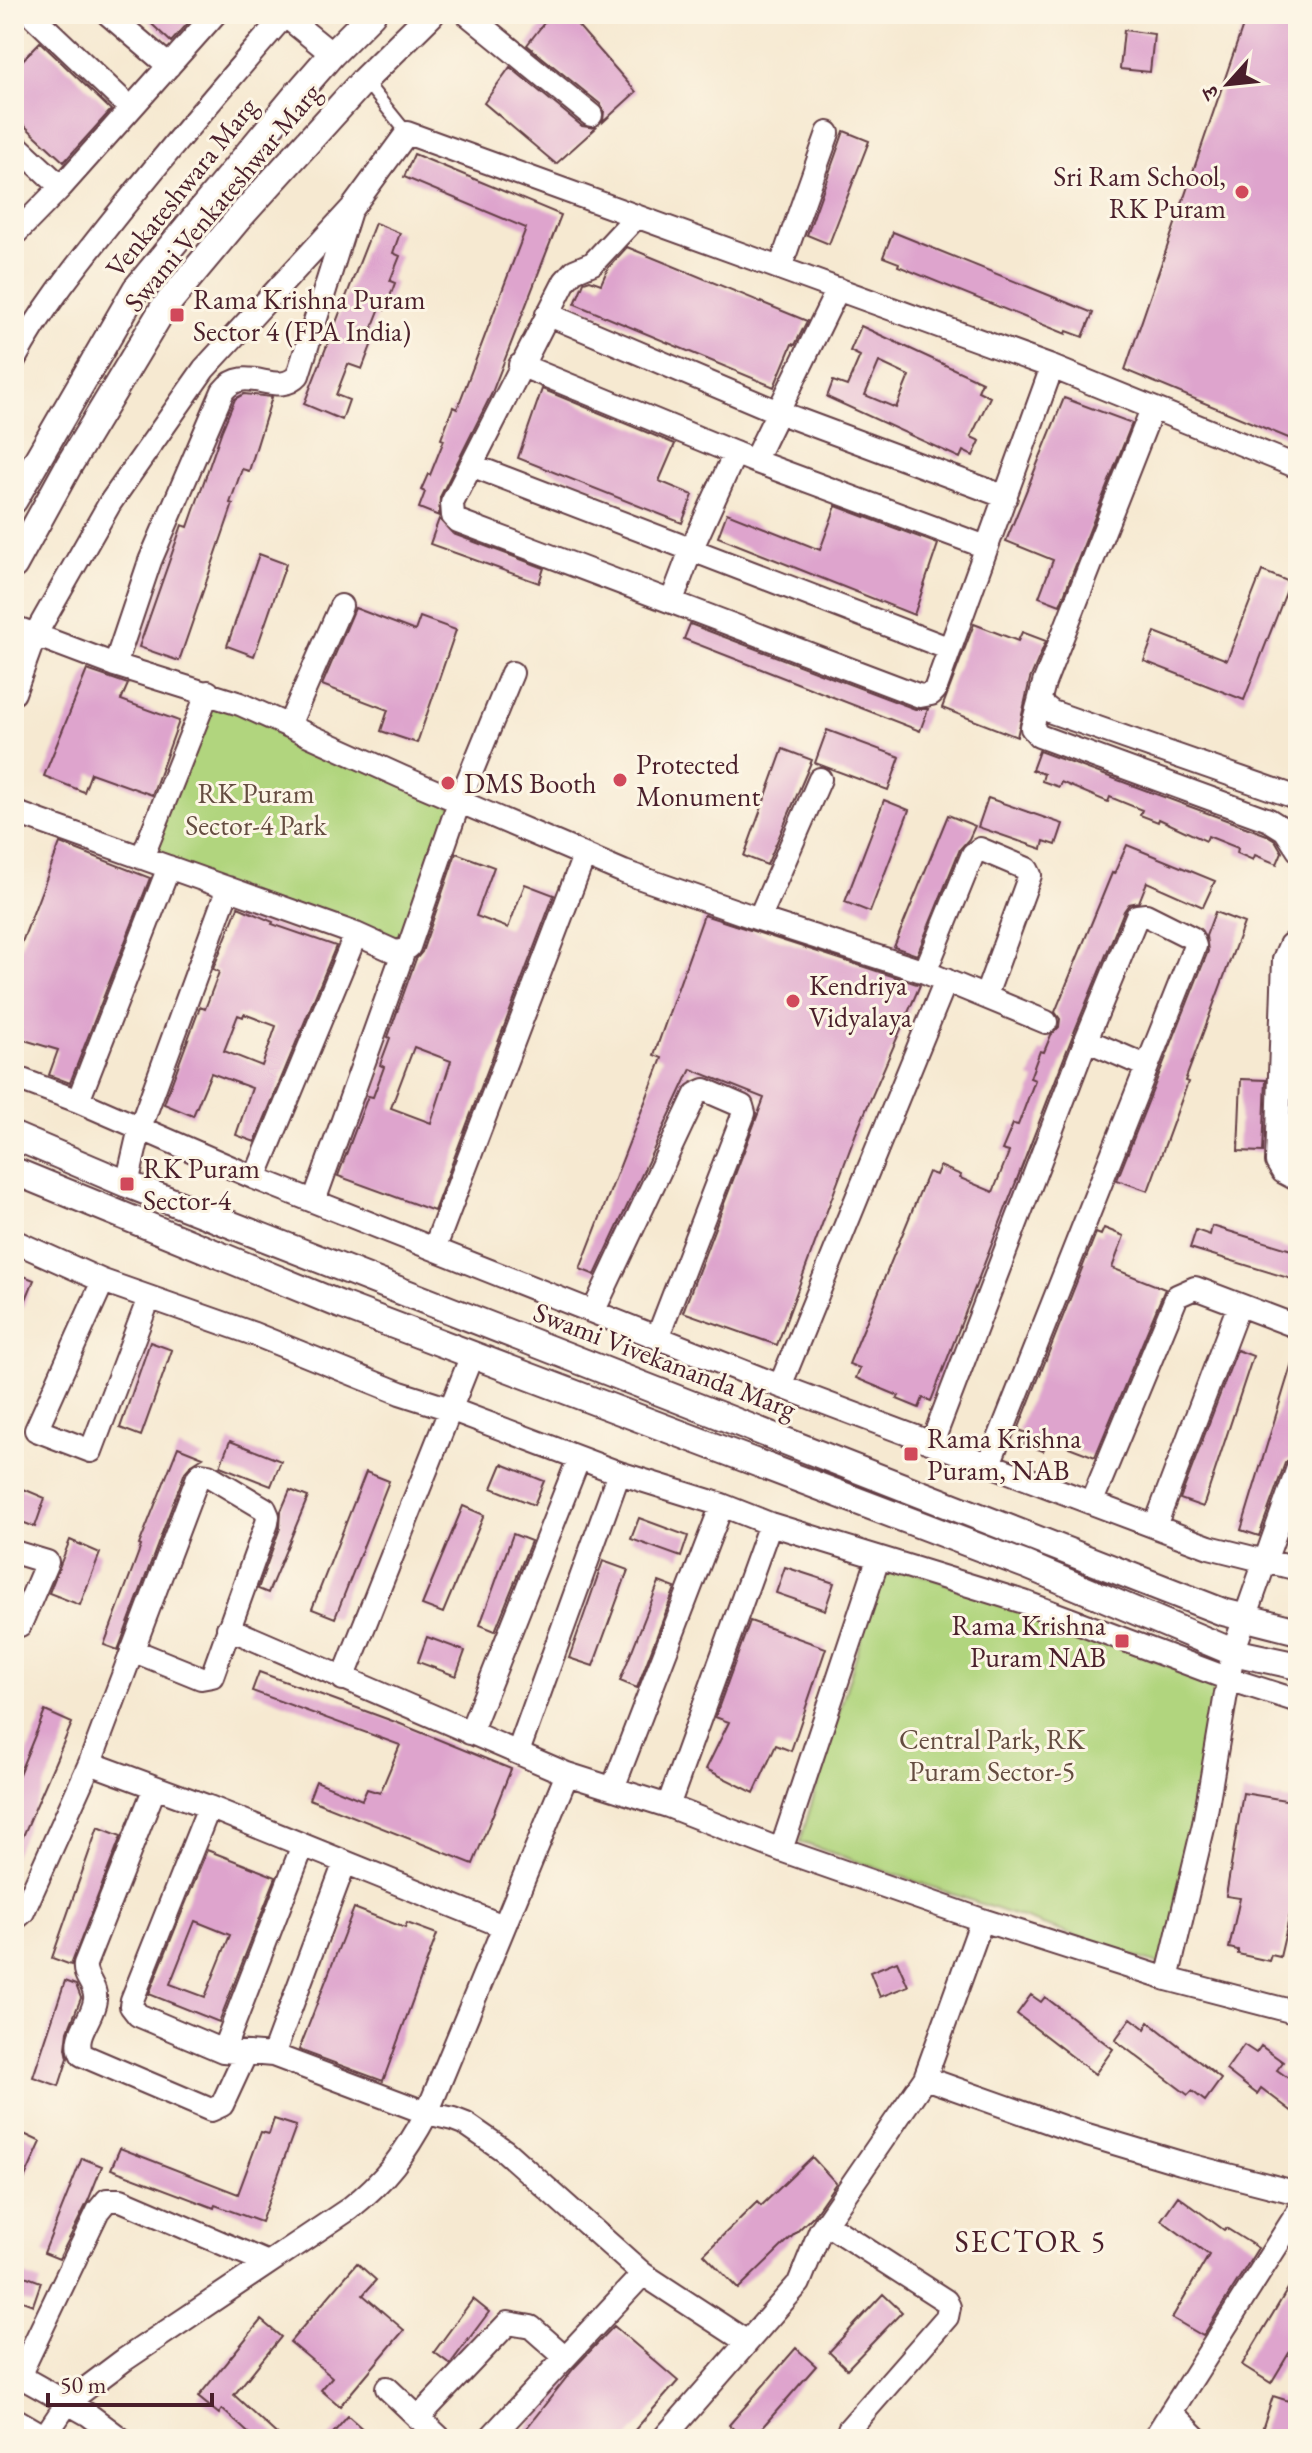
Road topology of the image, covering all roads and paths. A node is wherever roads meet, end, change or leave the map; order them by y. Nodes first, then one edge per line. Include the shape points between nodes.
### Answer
1 (31, 14) edge
2 (108, 14) edge
3 (215, 14) edge
4 (372, 14) edge
5 (431, 14) edge
6 (467, 14) edge
7 (284, 15) edge
8 (332, 54) junction
9 (169, 66) junction
10 (364, 80) junction
11 (130, 108) junction
12 (591, 115) dead end
13 (407, 133) junction
14 (828, 133) dead end
15 (14, 143) edge
16 (61, 187) junction
17 (352, 208) junction
18 (636, 217) junction
19 (17, 226) edge
20 (780, 268) junction
21 (838, 289) junction
22 (547, 314) junction
23 (14, 360) edge
24 (520, 365) junction
25 (1052, 367) junction
26 (204, 369) junction
27 (229, 384) junction
28 (1152, 409) junction
29 (778, 412) junction
30 (744, 457) junction
31 (471, 465) junction
32 (1298, 467) edge
33 (17, 484) edge
34 (1006, 497) junction
35 (986, 547) junction
36 (691, 550) junction
37 (14, 565) edge
38 (672, 600) junction
39 (341, 606) dead end
40 (14, 627) edge
41 (35, 635) junction
42 (950, 649) junction
43 (115, 665) junction
44 (512, 673) dead end
45 (208, 692) junction
46 (14, 693) edge
47 (1039, 702) junction
48 (289, 725) junction
49 (820, 779) dead end
50 (1298, 798) edge
51 (459, 802) junction
52 (14, 812) edge
53 (1298, 850) edge
54 (584, 856) junction
55 (142, 858) junction
56 (169, 867) junction
57 (228, 888) junction
58 (759, 919) junction
59 (356, 934) junction
60 (1298, 939) edge
61 (403, 953) junction
62 (936, 976) junction
63 (986, 995) junction
64 (1046, 1022) dead end
65 (1086, 1040) junction
66 (1146, 1066) junction
67 (14, 1077) edge
68 (78, 1101) junction
69 (140, 1128) junction
70 (14, 1136) edge
71 (14, 1171) edge
72 (255, 1178) junction
73 (1298, 1180) edge
74 (127, 1184) junction
75 (314, 1201) junction
76 (14, 1241) edge
77 (435, 1247) junction
78 (103, 1281) junction
79 (149, 1298) junction
80 (1239, 1305) junction
81 (594, 1310) junction
82 (1298, 1327) edge
83 (658, 1336) junction
84 (472, 1355) junction
85 (780, 1386) junction
86 (450, 1409) junction
87 (932, 1443) junction
88 (579, 1458) junction
89 (989, 1464) junction
90 (1298, 1468) edge
91 (619, 1473) junction
92 (1092, 1501) junction
93 (722, 1505) junction
94 (770, 1524) junction
95 (1155, 1526) junction
96 (14, 1552) edge
97 (878, 1559) junction
98 (1266, 1562) junction
99 (1298, 1569) edge
100 (1244, 1618) junction
101 (14, 1623) edge
102 (228, 1628) junction
103 (1298, 1631) edge
104 (132, 1650) junction
105 (1233, 1652) junction
106 (1298, 1666) edge
107 (343, 1679) junction
108 (1229, 1679) junction
109 (1298, 1701) edge
110 (470, 1733) junction
111 (518, 1752) junction
112 (90, 1763) junction
113 (567, 1774) junction
114 (155, 1787) junction
115 (613, 1788) junction
116 (668, 1806) junction
117 (209, 1807) junction
118 (303, 1845) junction
119 (781, 1850) junction
120 (345, 1862) junction
121 (14, 1920) edge
122 (982, 1920) junction
123 (503, 1926) junction
124 (1167, 1979) junction
125 (94, 1988) junction
126 (133, 2010) junction
127 (1298, 2013) edge
128 (234, 2052) junction
129 (273, 2055) junction
130 (925, 2078) junction
131 (427, 2113) junction
132 (1298, 2193) edge
133 (1298, 2212) edge
134 (825, 2223) junction
135 (268, 2263) junction
136 (643, 2274) junction
137 (747, 2342) junction
138 (565, 2357) junction
139 (17, 2375) edge
140 (387, 2388) dead end
141 (68, 2402) junction
142 (1171, 2412) junction
143 (418, 2418) junction
144 (14, 2421) edge
145 (666, 2438) edge
146 (44, 2439) edge
147 (121, 2439) edge
148 (441, 2439) edge
149 (489, 2439) edge
150 (847, 2439) edge
151 (1154, 2439) edge
152 (1198, 2439) edge

1 - 11 street
2 - 9 street
3 - 9 street
4 - 8 street, Venkateshwara Marg
5 - 10 street, Swami Venkateshwar Marg
6 - 12 street
7 - 8 street
7 - 23 street via 96,242
8 - 33 street, Venkateshwara Marg via 136,289
9 - 11 street
10 - 13 lane
10 - 37 street, Swami Venkateshwar Marg via 163,309
11 - 16 street
13 - 17 street
13 - 18 street
14 - 20 street
15 - 16 street
16 - 19 street
17 - 26 street
17 - 27 street via 298,375 283,384 241,378
18 - 20 street
18 - 22 street via 593,263 574,271
20 - 21 street
21 - 25 street
21 - 29 street
22 - 24 street
22 - 29 street
24 - 30 street
24 - 31 street
25 - 28 street
25 - 34 street
26 - 27 street
26 - 41 street via 110,503
27 - 43 street via 170,512
28 - 32 street
28 - 47 street
29 - 30 street
29 - 34 street
30 - 35 street
30 - 36 street
31 - 36 street
31 - 38 street via 452,503 458,521
34 - 35 street
35 - 42 street
36 - 38 street
36 - 42 street
38 - 42 street via 920,696 935,690
39 - 48 street
40 - 41 street
41 - 43 street
41 - 46 street
43 - 45 street
44 - 51 street
45 - 48 street
45 - 55 street
47 - 50 street via 1052,712
47 - 53 street via 1032,728 1039,736 1269,820 1285,830
48 - 51 street
49 - 58 street
51 - 54 street
51 - 61 street
52 - 55 street
54 - 58 street
54 - 77 street
55 - 56 street
56 - 57 street
56 - 68 street
57 - 59 street
57 - 69 street
58 - 62 street
59 - 61 street
59 - 72 street
60 - 73 street via 1284,959 1277,1162
61 - 75 street
62 - 63 street
62 - 63 street via 973,854 980,849 1030,875
62 - 85 street
63 - 64 street
65 - 66 street
65 - 66 street via 1137,916 1146,915 1195,942
65 - 87 street
66 - 89 street
67 - 68 street
68 - 69 street
69 - 72 street
69 - 74 street
70 - 74 street, Swami Vivekananda Marg
71 - 84 street
72 - 75 street
74 - 100 street, Swami Vivekananda Marg
75 - 77 street
76 - 78 street
77 - 81 street
78 - 79 street
78 - 79 street via 36,1430 91,1451
79 - 86 street
80 - 82 street
80 - 92 street via 1195,1288 1177,1296
80 - 95 street
81 - 83 street
81 - 83 street via 696,1094 705,1090 742,1106 744,1113
83 - 85 street
84 - 86 street
84 - 105 street via 1026,1565
85 - 87 street
86 - 88 street
86 - 107 street
87 - 89 street
88 - 91 street
88 - 110 street
89 - 92 street
90 - 98 street
91 - 93 street
91 - 111 street
92 - 95 street
93 - 94 street
93 - 115 street
94 - 97 street
94 - 116 street
95 - 98 street
96 - 101 street via 47,1562 20,1625
97 - 108 street via 1024,1602
97 - 119 street
98 - 99 street
98 - 100 street
100 - 103 street, Swami Vivekananda Marg
100 - 105 street
102 - 104 street via 212,1676 206,1678
102 - 104 street via 268,1516 261,1506 201,1474
102 - 107 street
104 - 112 street
105 - 106 street
105 - 108 street
107 - 110 street
108 - 109 street
108 - 124 street via 1204,1824
110 - 111 street
111 - 113 street
112 - 114 street
112 - 121 street via 23,1912
113 - 115 street
113 - 123 street
114 - 117 street
114 - 125 street via 85,1964 84,1974
115 - 116 street
116 - 119 street
117 - 118 street
117 - 126 street via 132,2000
118 - 120 street
118 - 128 street
119 - 122 street
120 - 123 street
120 - 129 street
122 - 124 street
122 - 130 street
123 - 131 street
124 - 127 street
125 - 126 street
125 - 128 street via 95,2003 80,2039 82,2055 211,2110 222,2105
126 - 128 street
128 - 129 street
129 - 131 street
130 - 132 street via 1074,2131
130 - 134 street
131 - 135 street via 408,2149 376,2188
131 - 136 street via 453,2119 492,2140
133 - 142 street
134 - 137 street via 799,2283
134 - 150 street via 949,2307 947,2317 849,2429
135 - 139 street via 121,2200 107,2200
135 - 141 street
136 - 137 street
136 - 138 street
137 - 145 street
138 - 143 street via 531,2327 508,2323
138 - 149 street
139 - 141 street
140 - 143 street
141 - 146 street
141 - 147 street
142 - 151 street
142 - 152 street
143 - 148 street
144 - 146 street

